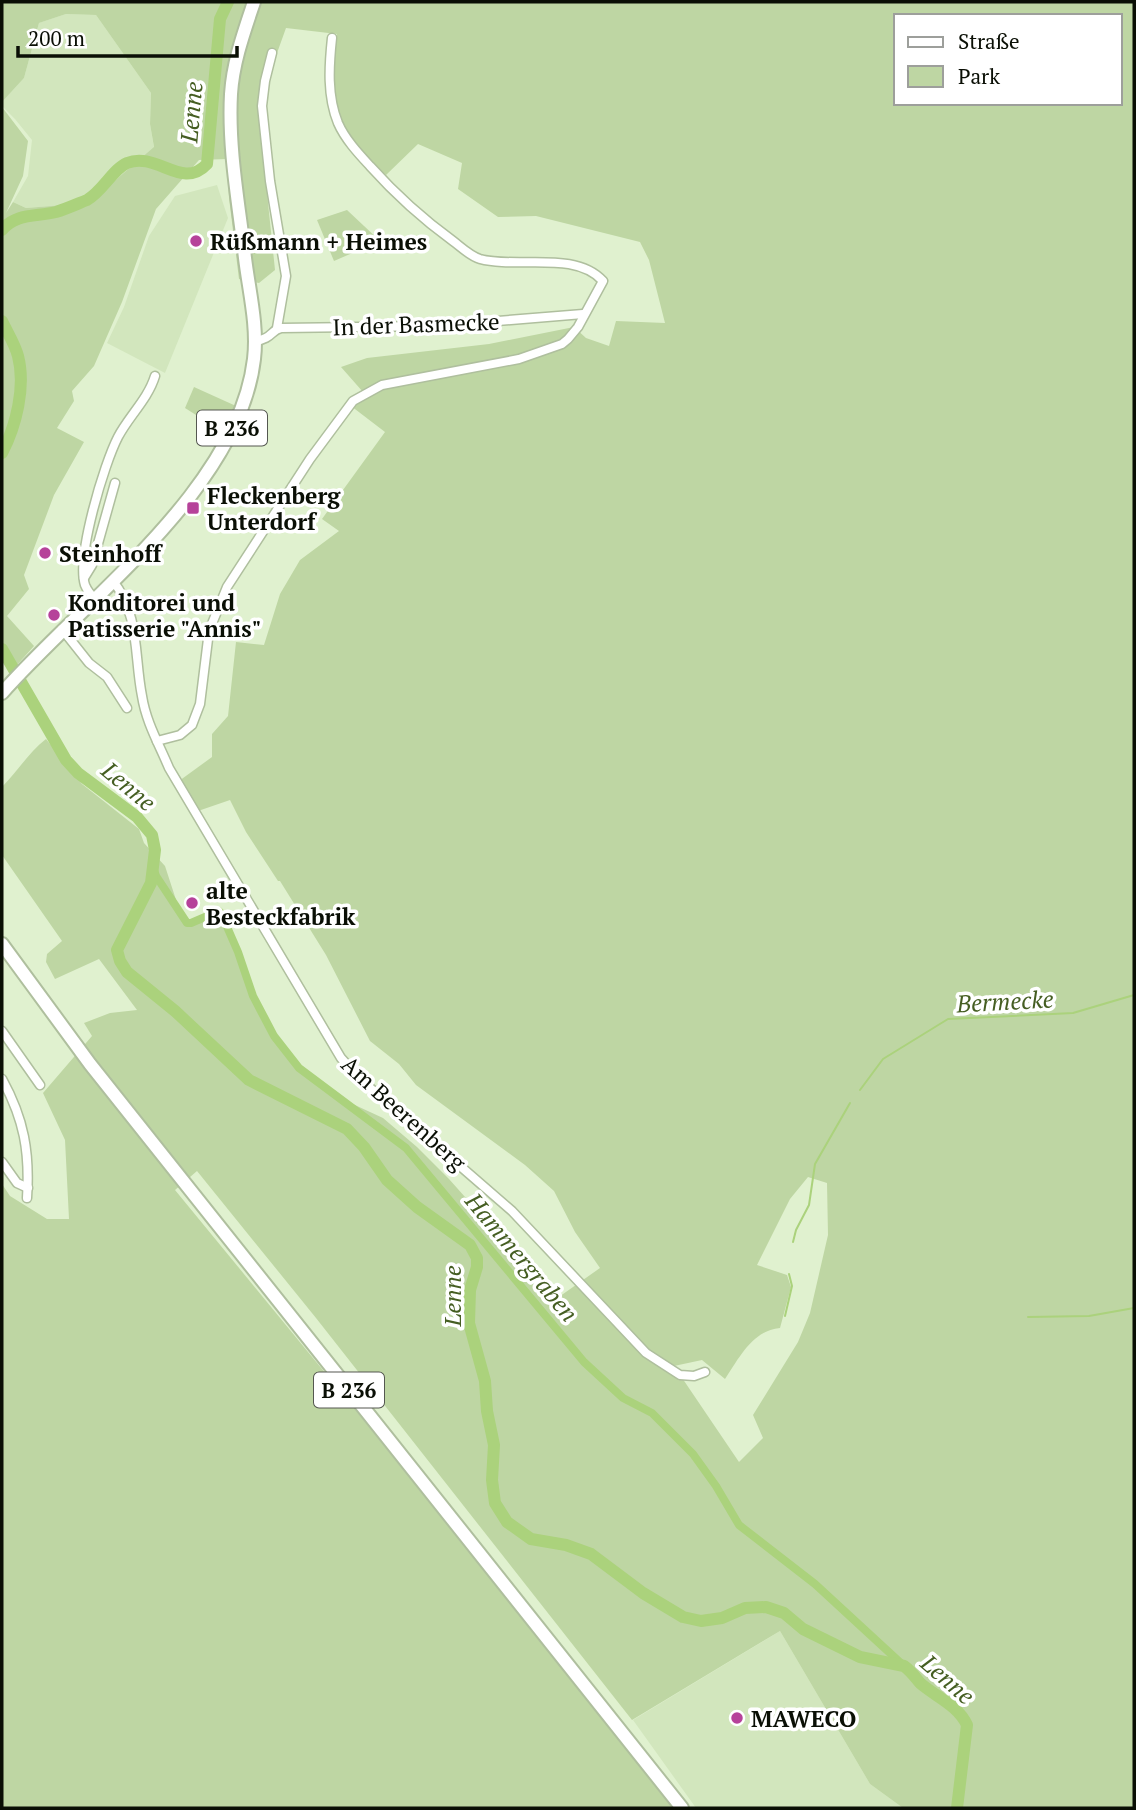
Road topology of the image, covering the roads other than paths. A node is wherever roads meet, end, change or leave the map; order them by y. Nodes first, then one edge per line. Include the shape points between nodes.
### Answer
1 (254, 2) edge
2 (332, 38) dead end
3 (272, 53) dead end
4 (583, 314) junction
5 (277, 328) junction
6 (255, 341) junction
7 (155, 376) dead end
8 (115, 483) dead end
9 (84, 578) junction
10 (113, 581) junction
11 (95, 598) junction
12 (62, 629) junction
13 (2, 693) edge
14 (125, 706) dead end
15 (157, 741) junction
16 (2, 944) edge
17 (2, 1031) edge
18 (2, 1079) edge
19 (40, 1085) dead end
20 (2, 1162) edge
21 (28, 1188) junction
22 (27, 1198) dead end
23 (705, 1372) dead end
24 (682, 1808) edge

1 - 6 main road, B 236 via 235,63 231,120
2 - 4 street via 330,79 337,121 351,145 401,200 479,258 589,269 603,281
3 - 5 street via 262,106 286,278
4 - 5 street, In der Basmecke via 436,326
4 - 15 street via 562,344 519,359 382,385 354,401 310,459 227,587 209,631 200,704 192,726 180,736
5 - 6 street, In der Basmecke via 270,337
6 - 10 main road, B 236 via 246,395 223,445 185,502
7 - 9 street via 111,453 90,527
8 - 9 street via 91,568
9 - 11 street
10 - 11 main road, B 236
10 - 15 street, Am Beerenberg via 131,611 142,698
11 - 12 main road, B 236
12 - 13 main road, B 236
12 - 14 street via 89,663 107,677
15 - 23 street, Am Beerenberg via 181,791 350,1068 512,1210 646,1353 684,1376
16 - 24 main road, B 236 via 90,1064
17 - 19 street
18 - 21 street via 25,1136
20 - 21 street via 17,1183
21 - 22 street

